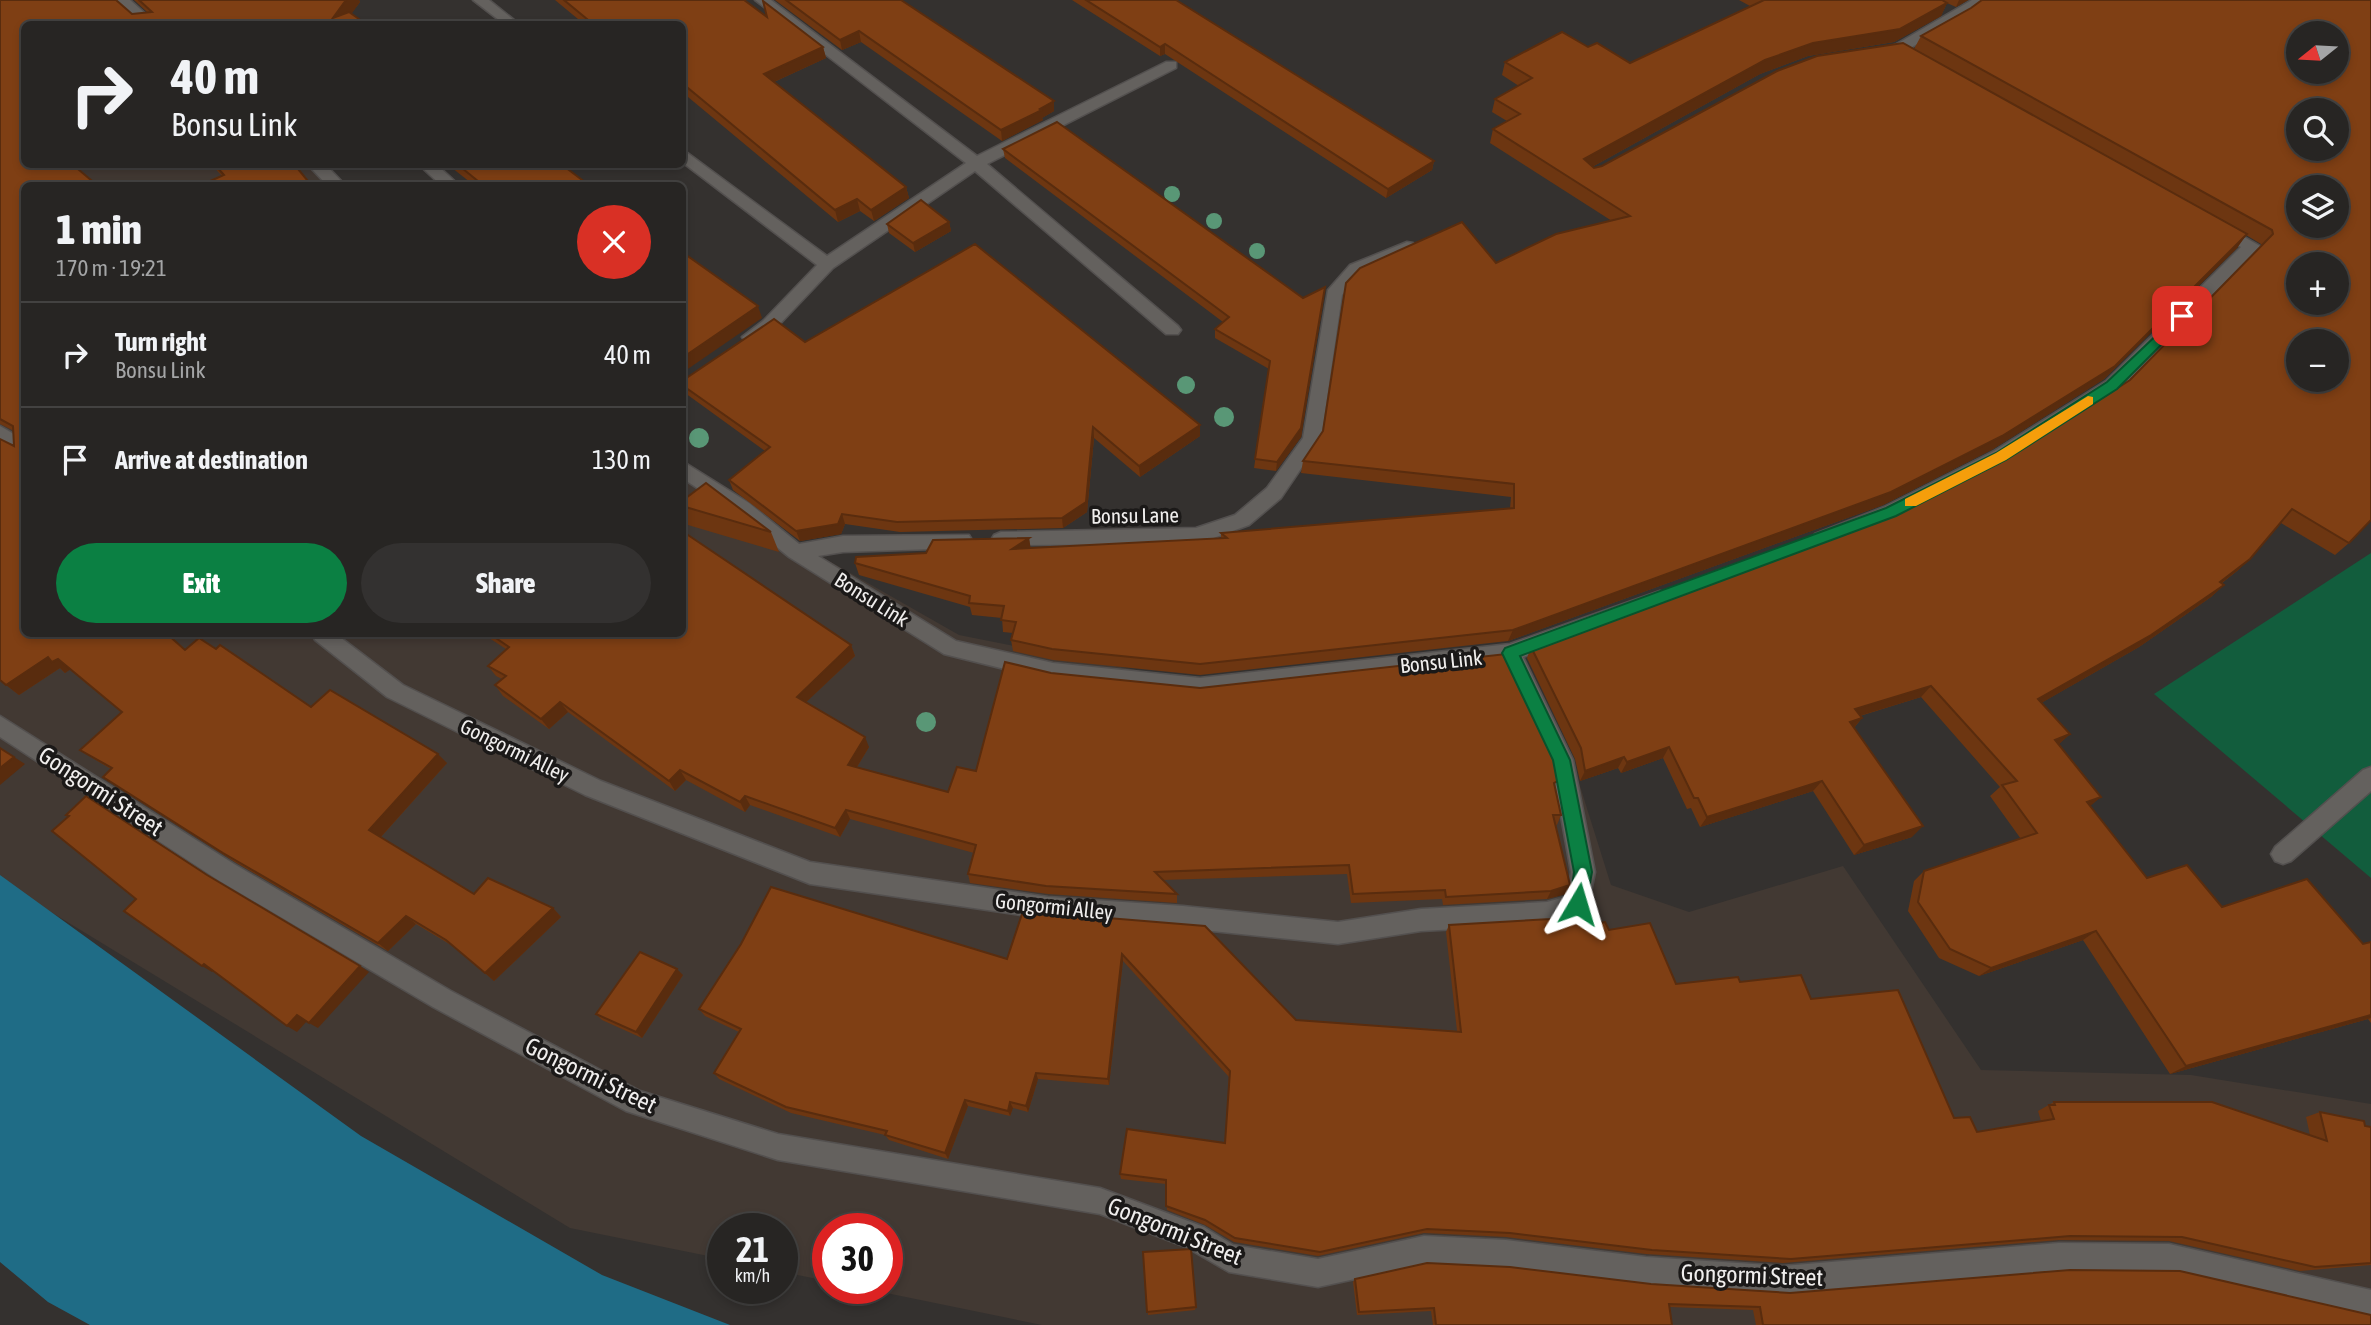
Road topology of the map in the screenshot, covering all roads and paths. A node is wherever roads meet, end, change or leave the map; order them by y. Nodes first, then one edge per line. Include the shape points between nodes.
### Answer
1 (121, 0) edge
2 (480, 0) edge
3 (762, 0) edge
4 (1982, 0) edge
5 (1935, 5) edge
6 (1958, 16) junction
7 (146, 21) edge
8 (508, 21) edge
9 (1863, 53) edge
10 (1171, 65) dead end
11 (686, 157) edge
12 (975, 163) junction
13 (319, 168) edge
14 (431, 168) edge
15 (334, 182) edge
16 (447, 182) edge
17 (2204, 219) edge
18 (1422, 240) edge
19 (827, 264) junction
20 (1172, 330) dead end
21 (737, 347) edge
22 (0, 433) edge
23 (21, 447) edge
24 (686, 471) edge
25 (1804, 546) edge
26 (796, 552) junction
27 (1678, 593) edge
28 (326, 637) edge
29 (1510, 653) junction
30 (0, 725) edge
31 (2371, 777) edge
32 (2283, 854) dead end
33 (2371, 1304) edge

1 - 7 street
2 - 8 street
3 - 12 street
4 - 6 street
5 - 6 street
6 - 9 street via 1905,52
10 - 12 street
11 - 19 street
12 - 19 street
12 - 20 street
13 - 15 street
14 - 16 street
17 - 25 street via 2252,246 2112,386 2001,457 1891,512
18 - 26 street, Bonsu Lane via 1356,270 1334,294 1312,439 1275,493 1242,520 1197,536 843,544
19 - 21 street via 769,325
22 - 23 street
24 - 26 street
26 - 29 street, Bonsu Link via 951,648 1053,672 1200,687
27 - 29 street, Bonsu Link
28 - 29 street, Gongormi Alley via 407,698 593,788 810,873 1048,908 1338,933 1421,920 1547,914 1578,904 1583,872 1562,760
30 - 33 street, Gongormi Street via 238,879 442,999 635,1102 778,1147 1100,1201 1194,1237 1229,1258 1318,1273 1424,1250 1783,1280 2059,1257 2169,1258
31 - 32 street

